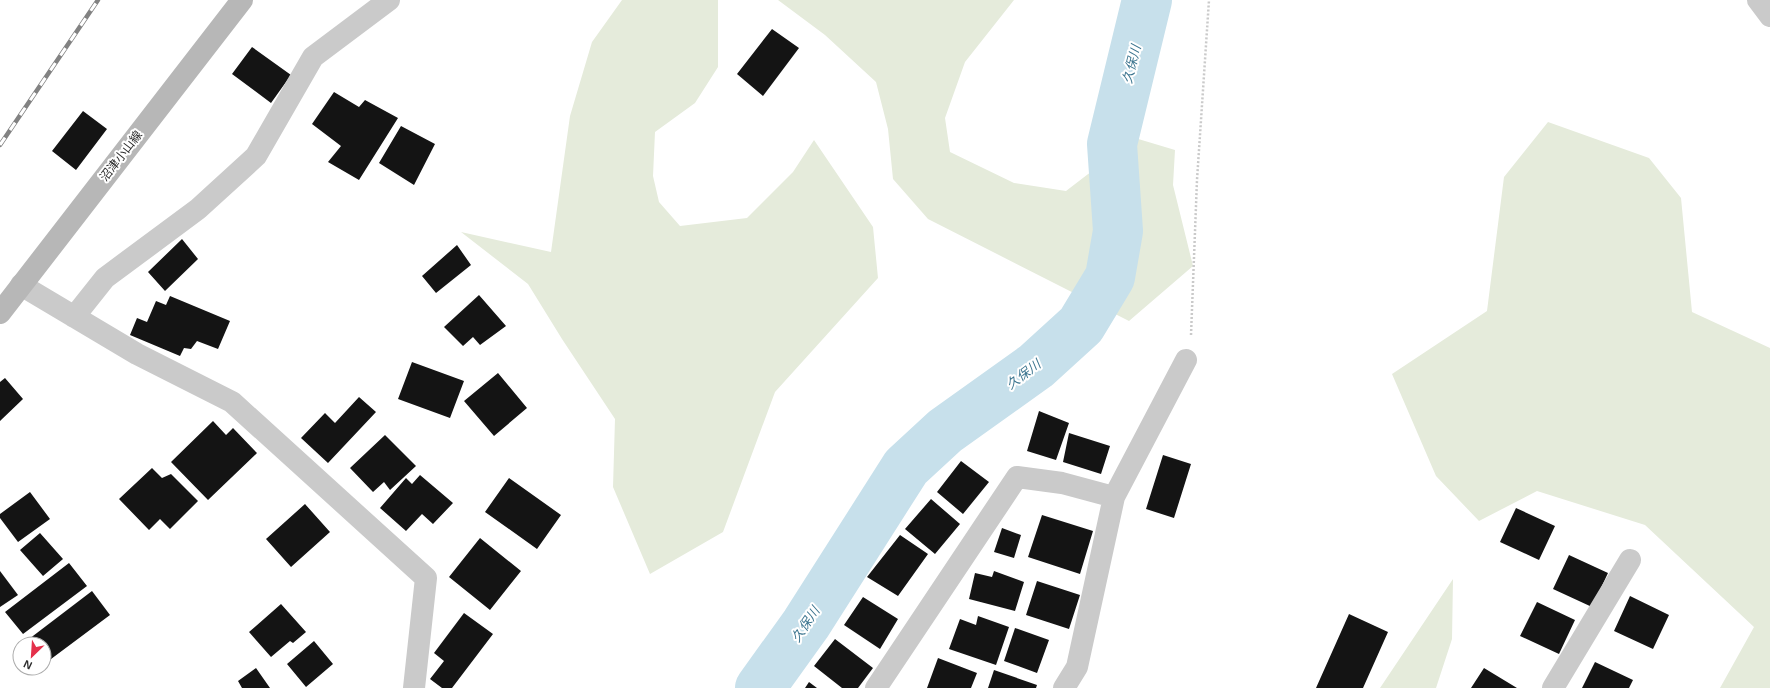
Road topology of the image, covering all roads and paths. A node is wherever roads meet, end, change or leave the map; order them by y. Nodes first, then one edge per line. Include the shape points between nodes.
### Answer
1 (242, 0) edge
2 (389, 0) edge
3 (1209, 0) edge
4 (1758, 0) edge
5 (1770, 16) edge
6 (21, 285) junction
7 (0, 313) edge
8 (74, 317) junction
9 (1186, 360) joint
10 (1114, 497) junction
11 (1630, 560) dead end
12 (414, 688) edge
13 (876, 688) edge
14 (1064, 688) edge
15 (1553, 688) edge

1 - 6 main road, 沼津小山線
2 - 8 street via 313,57 256,156 198,209 105,278
3 - 9 path via 1196,180 1190,340
4 - 5 street
6 - 7 main road, 沼津小山線
6 - 8 street
8 - 12 street via 137,354 232,402 426,578
9 - 10 street
10 - 13 street via 1062,483 1017,477
10 - 14 street via 1077,667
11 - 15 street

